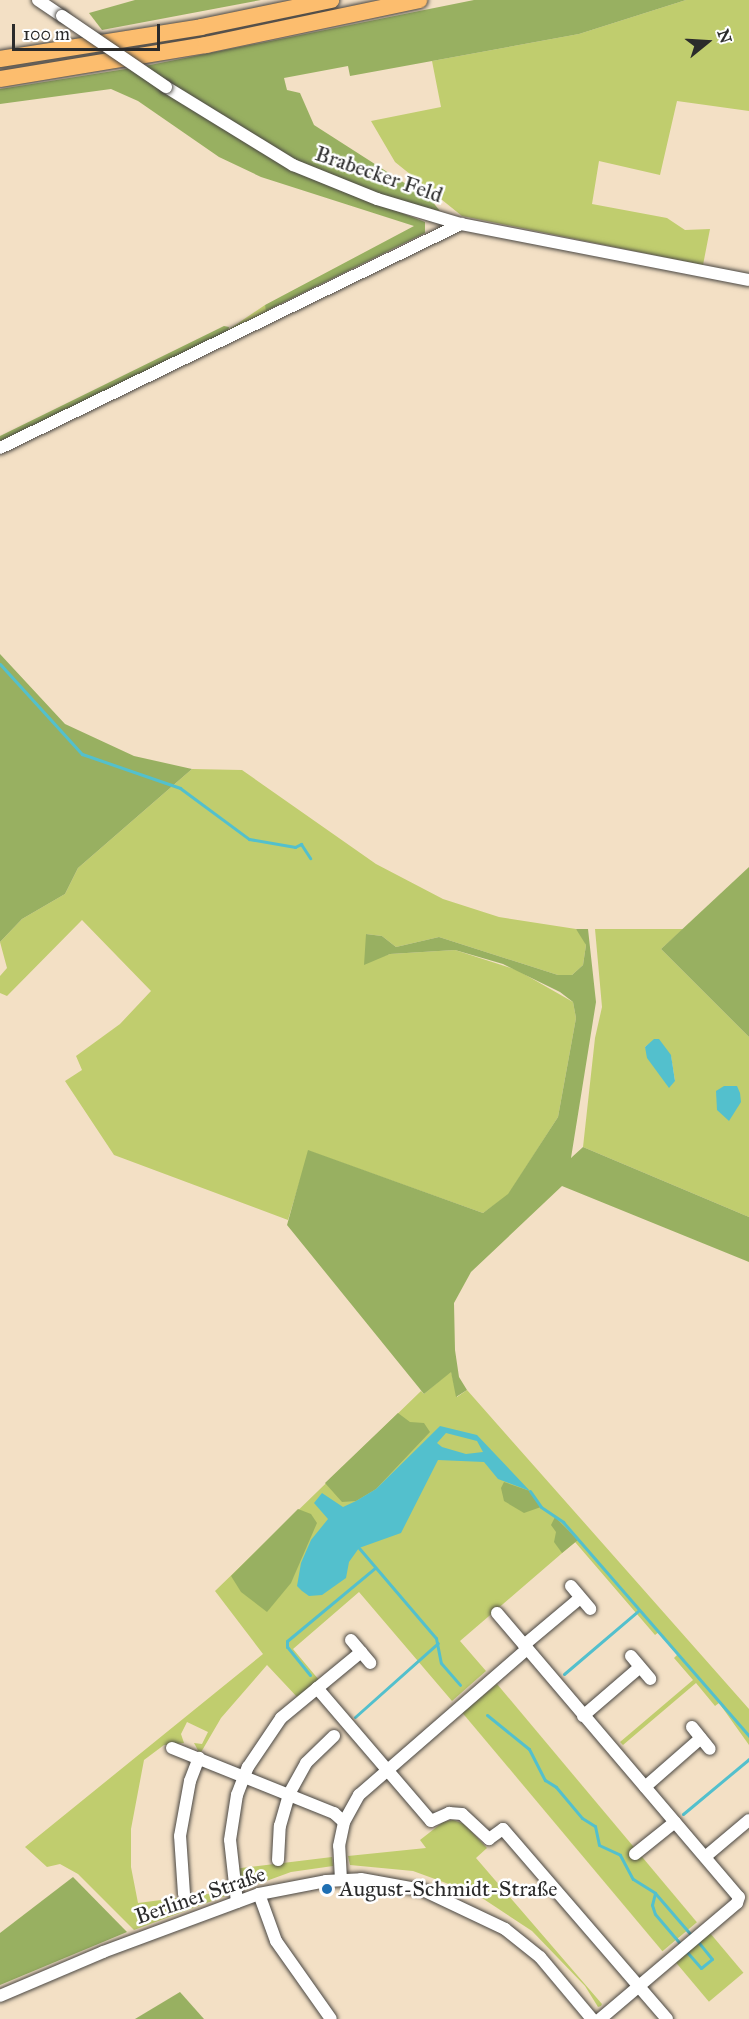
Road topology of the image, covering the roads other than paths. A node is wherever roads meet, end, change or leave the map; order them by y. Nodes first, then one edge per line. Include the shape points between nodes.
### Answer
1 (38, 0) edge
2 (331, 0) edge
3 (419, 0) edge
4 (0, 59) edge
5 (0, 79) edge
6 (461, 224) junction
7 (749, 280) edge
8 (0, 448) edge
9 (571, 1586) dead end
10 (580, 1598) junction
11 (590, 1609) dead end
12 (497, 1613) dead end
13 (351, 1640) dead end
14 (525, 1647) junction
15 (361, 1652) junction
16 (631, 1656) dead end
17 (370, 1663) dead end
18 (640, 1667) junction
19 (650, 1679) dead end
20 (317, 1688) junction
21 (583, 1716) junction
22 (692, 1727) dead end
23 (334, 1736) dead end
24 (701, 1738) junction
25 (172, 1748) dead end
26 (710, 1749) dead end
27 (199, 1758) junction
28 (386, 1769) junction
29 (243, 1778) junction
30 (645, 1786) junction
31 (289, 1794) junction
32 (749, 1820) edge
33 (344, 1822) junction
34 (675, 1822) junction
35 (635, 1854) dead end
36 (705, 1857) junction
37 (278, 1860) dead end
38 (341, 1880) junction
39 (184, 1894) dead end
40 (259, 1894) junction
41 (739, 1897) junction
42 (237, 1902) junction
43 (749, 1907) edge
44 (639, 1986) junction
45 (0, 1996) edge
46 (331, 2019) edge
47 (592, 2019) edge
48 (600, 2019) edge
49 (667, 2019) edge

1 - 6 street, Brabecker Feld, bridge via 166,87 293,165 377,199
2 - 4 highway via 201,27
3 - 5 highway via 206,45
6 - 7 street, Brabecker Feld
6 - 8 street
9 - 10 street
10 - 11 street
10 - 14 street
12 - 14 street
13 - 15 street
14 - 21 street
14 - 28 street
15 - 17 street
15 - 20 street
16 - 18 street
18 - 19 street
18 - 21 street
20 - 28 street
20 - 29 street via 281,1718 258,1748
21 - 30 street
22 - 24 street
23 - 31 street via 306,1763
24 - 26 street
24 - 30 street
25 - 27 street
27 - 29 street
27 - 39 street via 180,1836
28 - 33 street via 359,1795
28 - 44 street via 431,1821 448,1813 462,1814 489,1839 502,1828
29 - 31 street
29 - 42 street via 230,1840
30 - 34 street
31 - 33 street via 334,1813
31 - 37 street via 280,1826
32 - 36 street
33 - 38 street via 339,1846
34 - 35 street
34 - 36 street
36 - 41 street
38 - 40 street, Berliner Straße
38 - 47 street, Berliner Straße via 399,1883 423,1890 512,1934 540,1957
40 - 42 street, Berliner Straße
40 - 46 street via 276,1941
41 - 43 street
41 - 44 street
42 - 45 street, Berliner Straße
44 - 48 street
44 - 49 street

